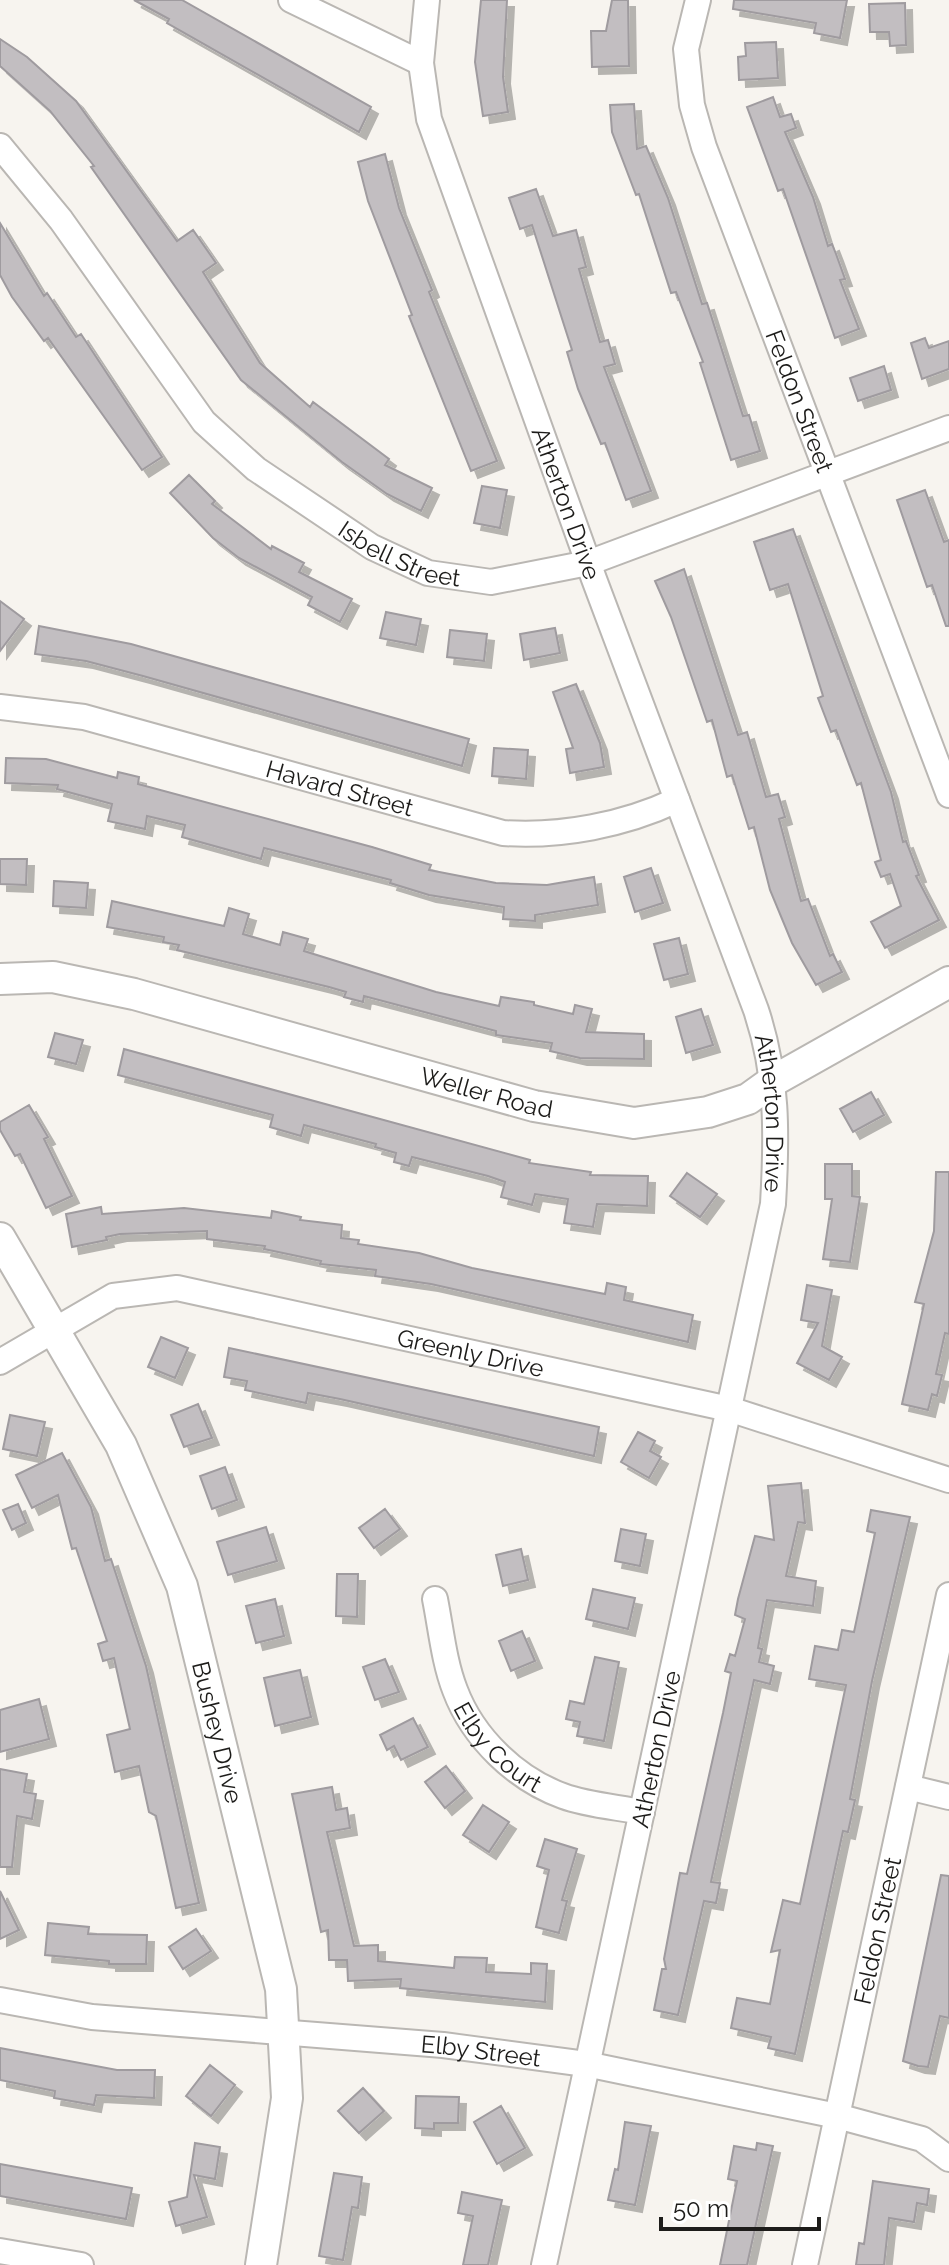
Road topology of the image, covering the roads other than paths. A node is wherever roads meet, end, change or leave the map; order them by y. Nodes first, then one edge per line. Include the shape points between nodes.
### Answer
1 (291, 0) edge
2 (427, 0) edge
3 (698, 0) edge
4 (421, 63) junction
5 (0, 146) edge
6 (949, 428) edge
7 (827, 474) junction
8 (588, 563) junction
9 (0, 707) edge
10 (949, 795) edge
11 (677, 800) junction
12 (0, 979) edge
13 (949, 982) edge
14 (773, 1081) junction
15 (0, 1238) edge
16 (55, 1328) junction
17 (0, 1362) edge
18 (729, 1409) junction
19 (949, 1480) edge
20 (949, 1595) edge
21 (435, 1599) dead end
22 (908, 1787) junction
23 (949, 1797) edge
24 (642, 1812) junction
25 (0, 2000) edge
26 (285, 2034) junction
27 (586, 2064) junction
28 (837, 2116) junction
29 (949, 2159) edge
30 (0, 2251) edge
31 (81, 2265) edge
32 (261, 2265) edge
33 (544, 2265) edge
34 (805, 2265) edge

1 - 4 street
2 - 4 street, Atherton Drive
3 - 7 street, Feldon Street via 686,49 692,105
4 - 8 street, Atherton Drive via 429,119
5 - 8 street, Isbell Street via 61,220 204,422 256,469 372,547 428,573 491,582
6 - 7 street, Isbell Street
7 - 8 street, Isbell Street
7 - 10 street, Feldon Street
8 - 11 street, Atherton Drive
9 - 11 street, Havard Street via 84,717 503,833 543,836 603,825
11 - 14 street, Atherton Drive via 756,1010
12 - 14 street, Weller Road via 53,977 134,994 534,1106 634,1123 708,1112 748,1099
13 - 14 street, Weller Road
14 - 18 street, Atherton Drive via 773,1204
15 - 16 street, Bushey Drive
16 - 17 street, Greenly Drive
16 - 18 street, Greenly Drive via 113,1296 177,1288
16 - 26 street, Bushey Drive via 121,1445 182,1586 281,1989
18 - 19 street, Greenly Drive
18 - 24 street, Atherton Drive
20 - 22 street, Feldon Street
21 - 24 street, Elby Court via 453,1687 497,1754 516,1771 563,1796
22 - 23 street
22 - 28 street, Feldon Street
24 - 27 street, Atherton Drive
25 - 26 street, Elby Street via 92,2017
26 - 27 street, Elby Street via 443,2045
26 - 32 street, Bushey Drive via 287,2098
27 - 28 street, Elby Street
27 - 33 street, Atherton Drive
28 - 29 street, Elby Street via 922,2139
28 - 34 street, Feldon Street
30 - 31 street

